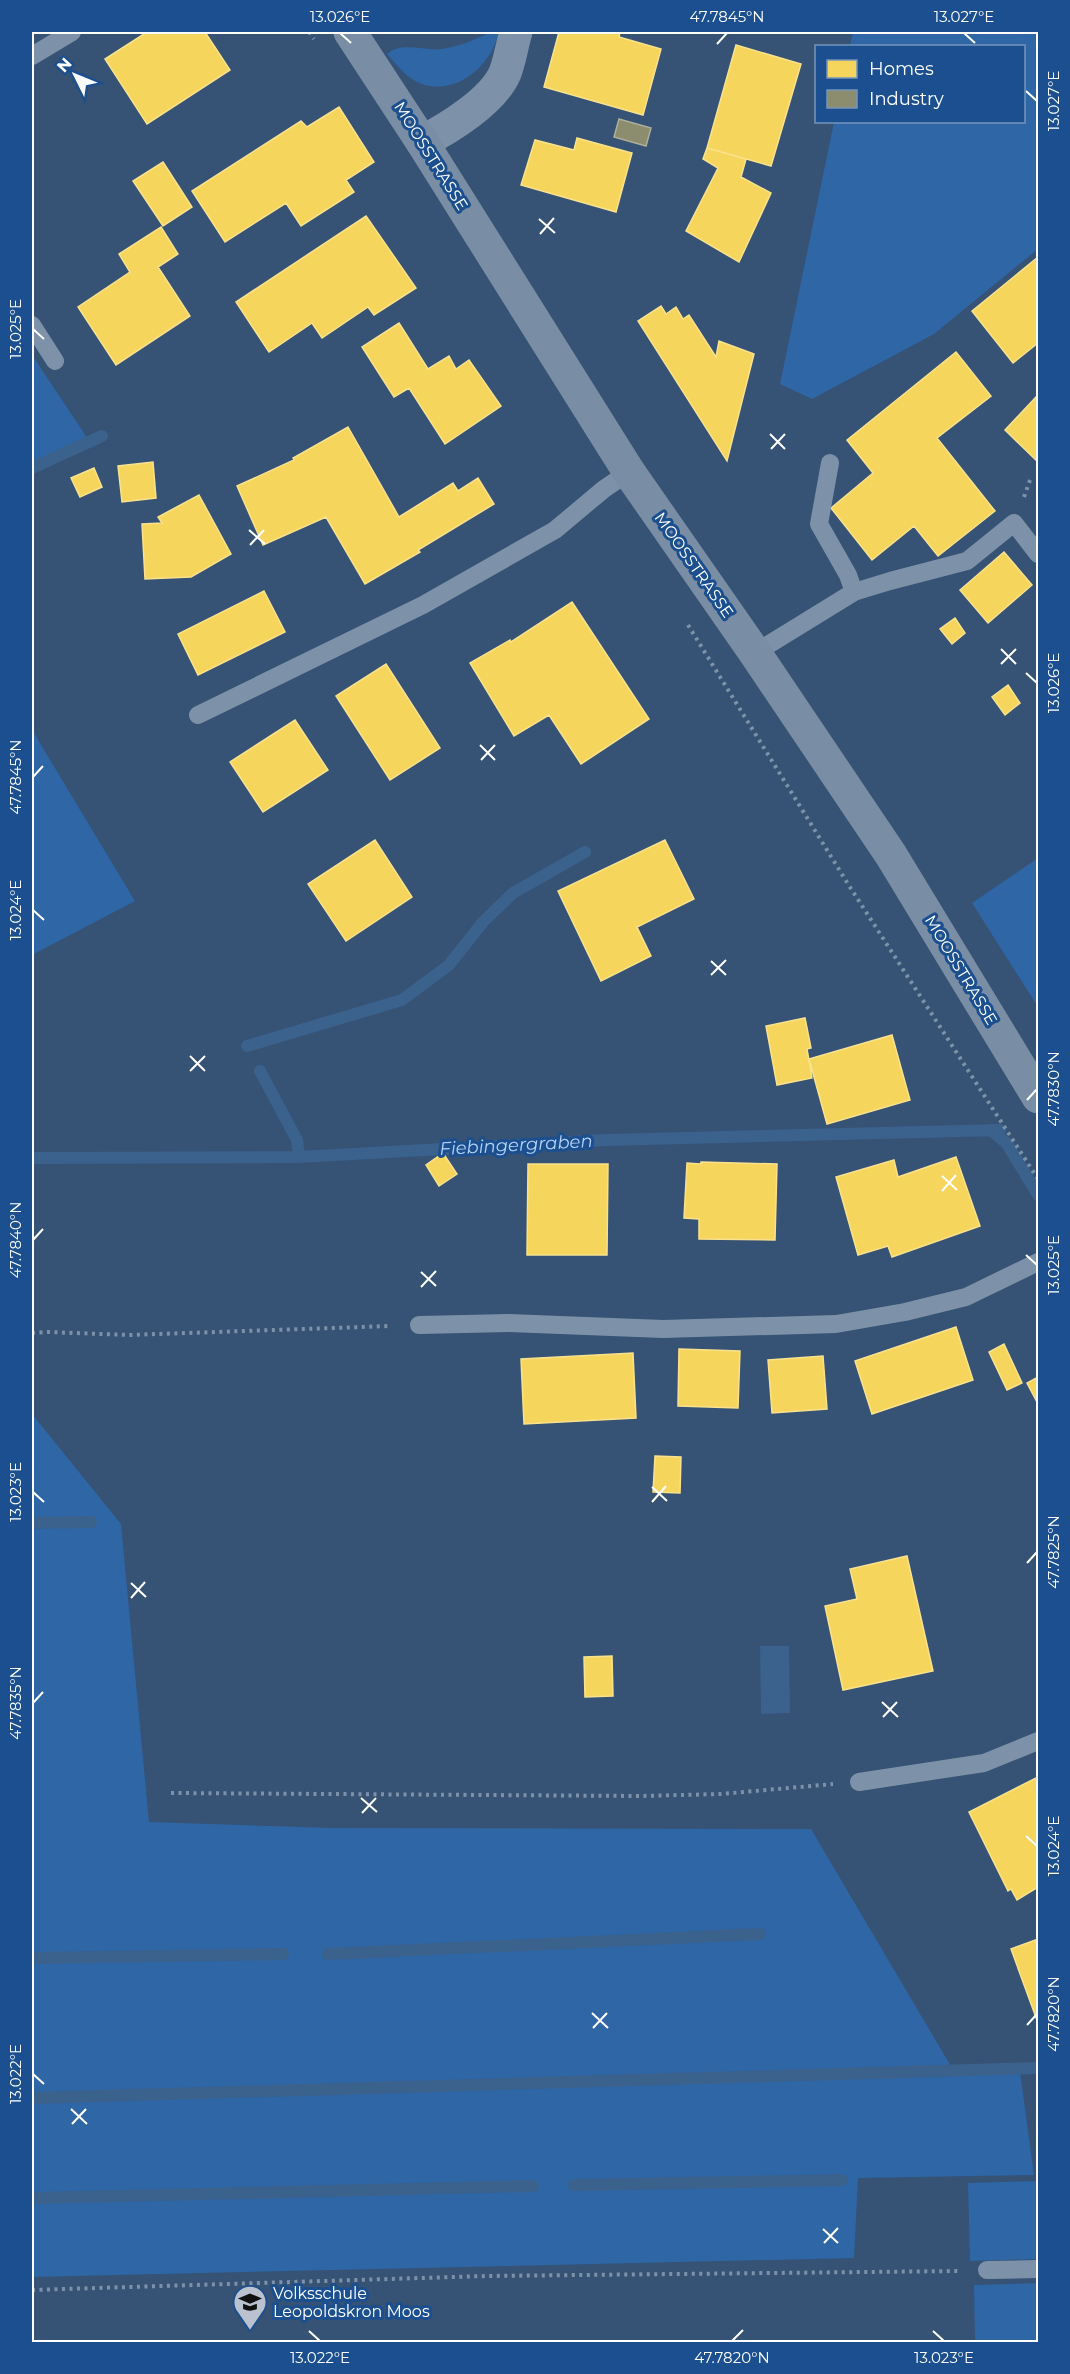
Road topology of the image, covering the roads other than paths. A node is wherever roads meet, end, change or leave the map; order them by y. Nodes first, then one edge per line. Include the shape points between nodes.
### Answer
1 (72, 32) edge
2 (350, 32) edge
3 (516, 32) edge
4 (32, 57) edge
5 (422, 142) junction
6 (32, 325) edge
7 (55, 361) dead end
8 (830, 463) dead end
9 (629, 472) junction
10 (1038, 554) edge
11 (854, 592) junction
12 (756, 653) junction
13 (198, 715) dead end
14 (1038, 1097) edge
15 (1038, 1262) edge
16 (419, 1325) road end
17 (1038, 1741) edge
18 (859, 1782) road end
19 (1038, 2269) edge
20 (987, 2270) road end

1 - 4 lane
2 - 5 street, MOOSSTRASSE
3 - 5 street via 504,74 490,95
5 - 9 street, MOOSSTRASSE
6 - 7 lane
8 - 11 lane via 819,524 849,575
9 - 12 street, MOOSSTRASSE
9 - 13 lane via 555,530 433,599
10 - 11 lane via 1014,524 967,561
11 - 12 lane
12 - 14 street, MOOSSTRASSE via 891,855
15 - 16 lane via 966,1298 836,1324 663,1329 509,1323
17 - 18 lane via 984,1763
19 - 20 lane

